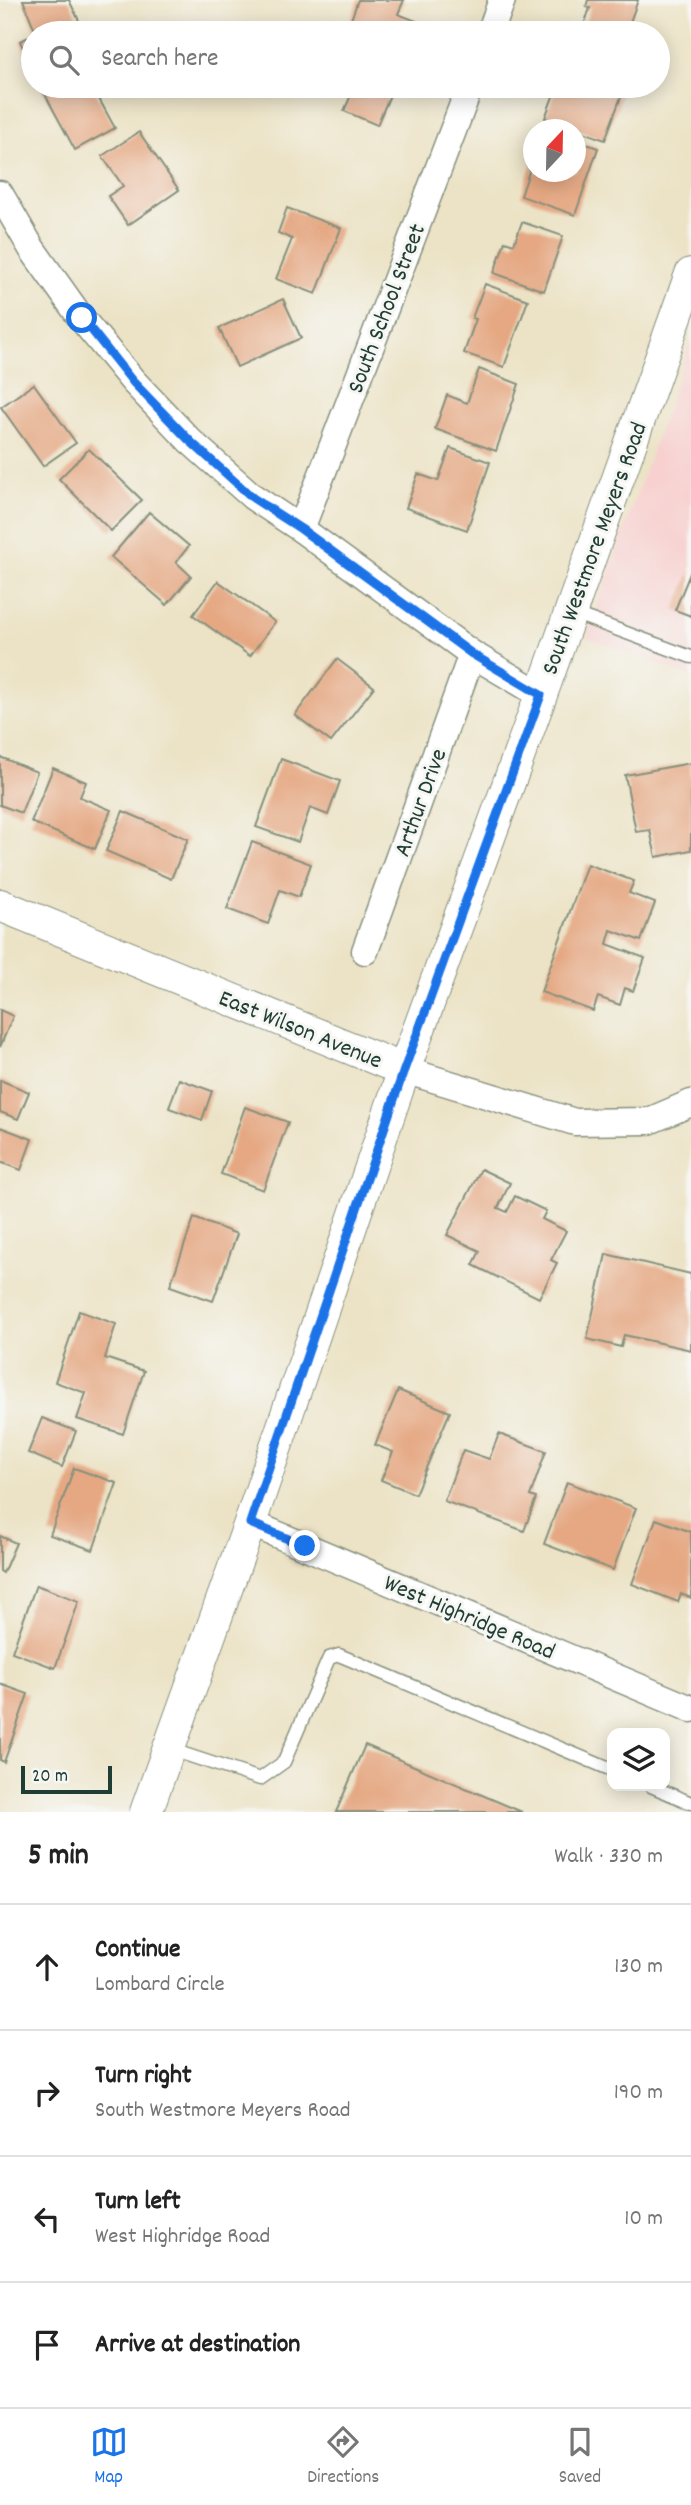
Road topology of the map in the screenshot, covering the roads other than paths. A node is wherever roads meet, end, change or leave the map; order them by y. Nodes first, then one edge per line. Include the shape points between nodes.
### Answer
1 (502, 0) edge
2 (494, 21) edge
3 (465, 98) edge
4 (0, 194) edge
5 (691, 274) edge
6 (301, 529) junction
7 (570, 612) junction
8 (472, 654) junction
9 (691, 657) edge
10 (541, 695) junction
11 (0, 905) edge
12 (365, 951) dead end
13 (404, 1070) junction
14 (691, 1103) edge
15 (250, 1523) junction
16 (691, 1709) edge
17 (168, 1749) junction
18 (607, 1768) edge
19 (663, 1791) edge
20 (691, 1803) edge
21 (146, 1812) edge

1 - 2 street
3 - 6 street, South School Street
4 - 6 street via 74,308 133,382 253,498
5 - 7 street, South Westmore Meyers Road
6 - 8 street
7 - 9 lane
7 - 10 street, South Westmore Meyers Road
8 - 10 street
8 - 12 street, Arthur Drive
10 - 13 street, South Westmore Meyers Road
11 - 13 street, East Wilson Avenue
13 - 14 street, East Wilson Avenue via 575,1122 649,1121
13 - 15 street, South Westmore Meyers Road
15 - 16 street, West Highridge Road
15 - 17 street, South Westmore Meyers Road
17 - 18 lane via 260,1779 284,1762 329,1658 339,1655
17 - 21 street, South Westmore Meyers Road
19 - 20 lane

